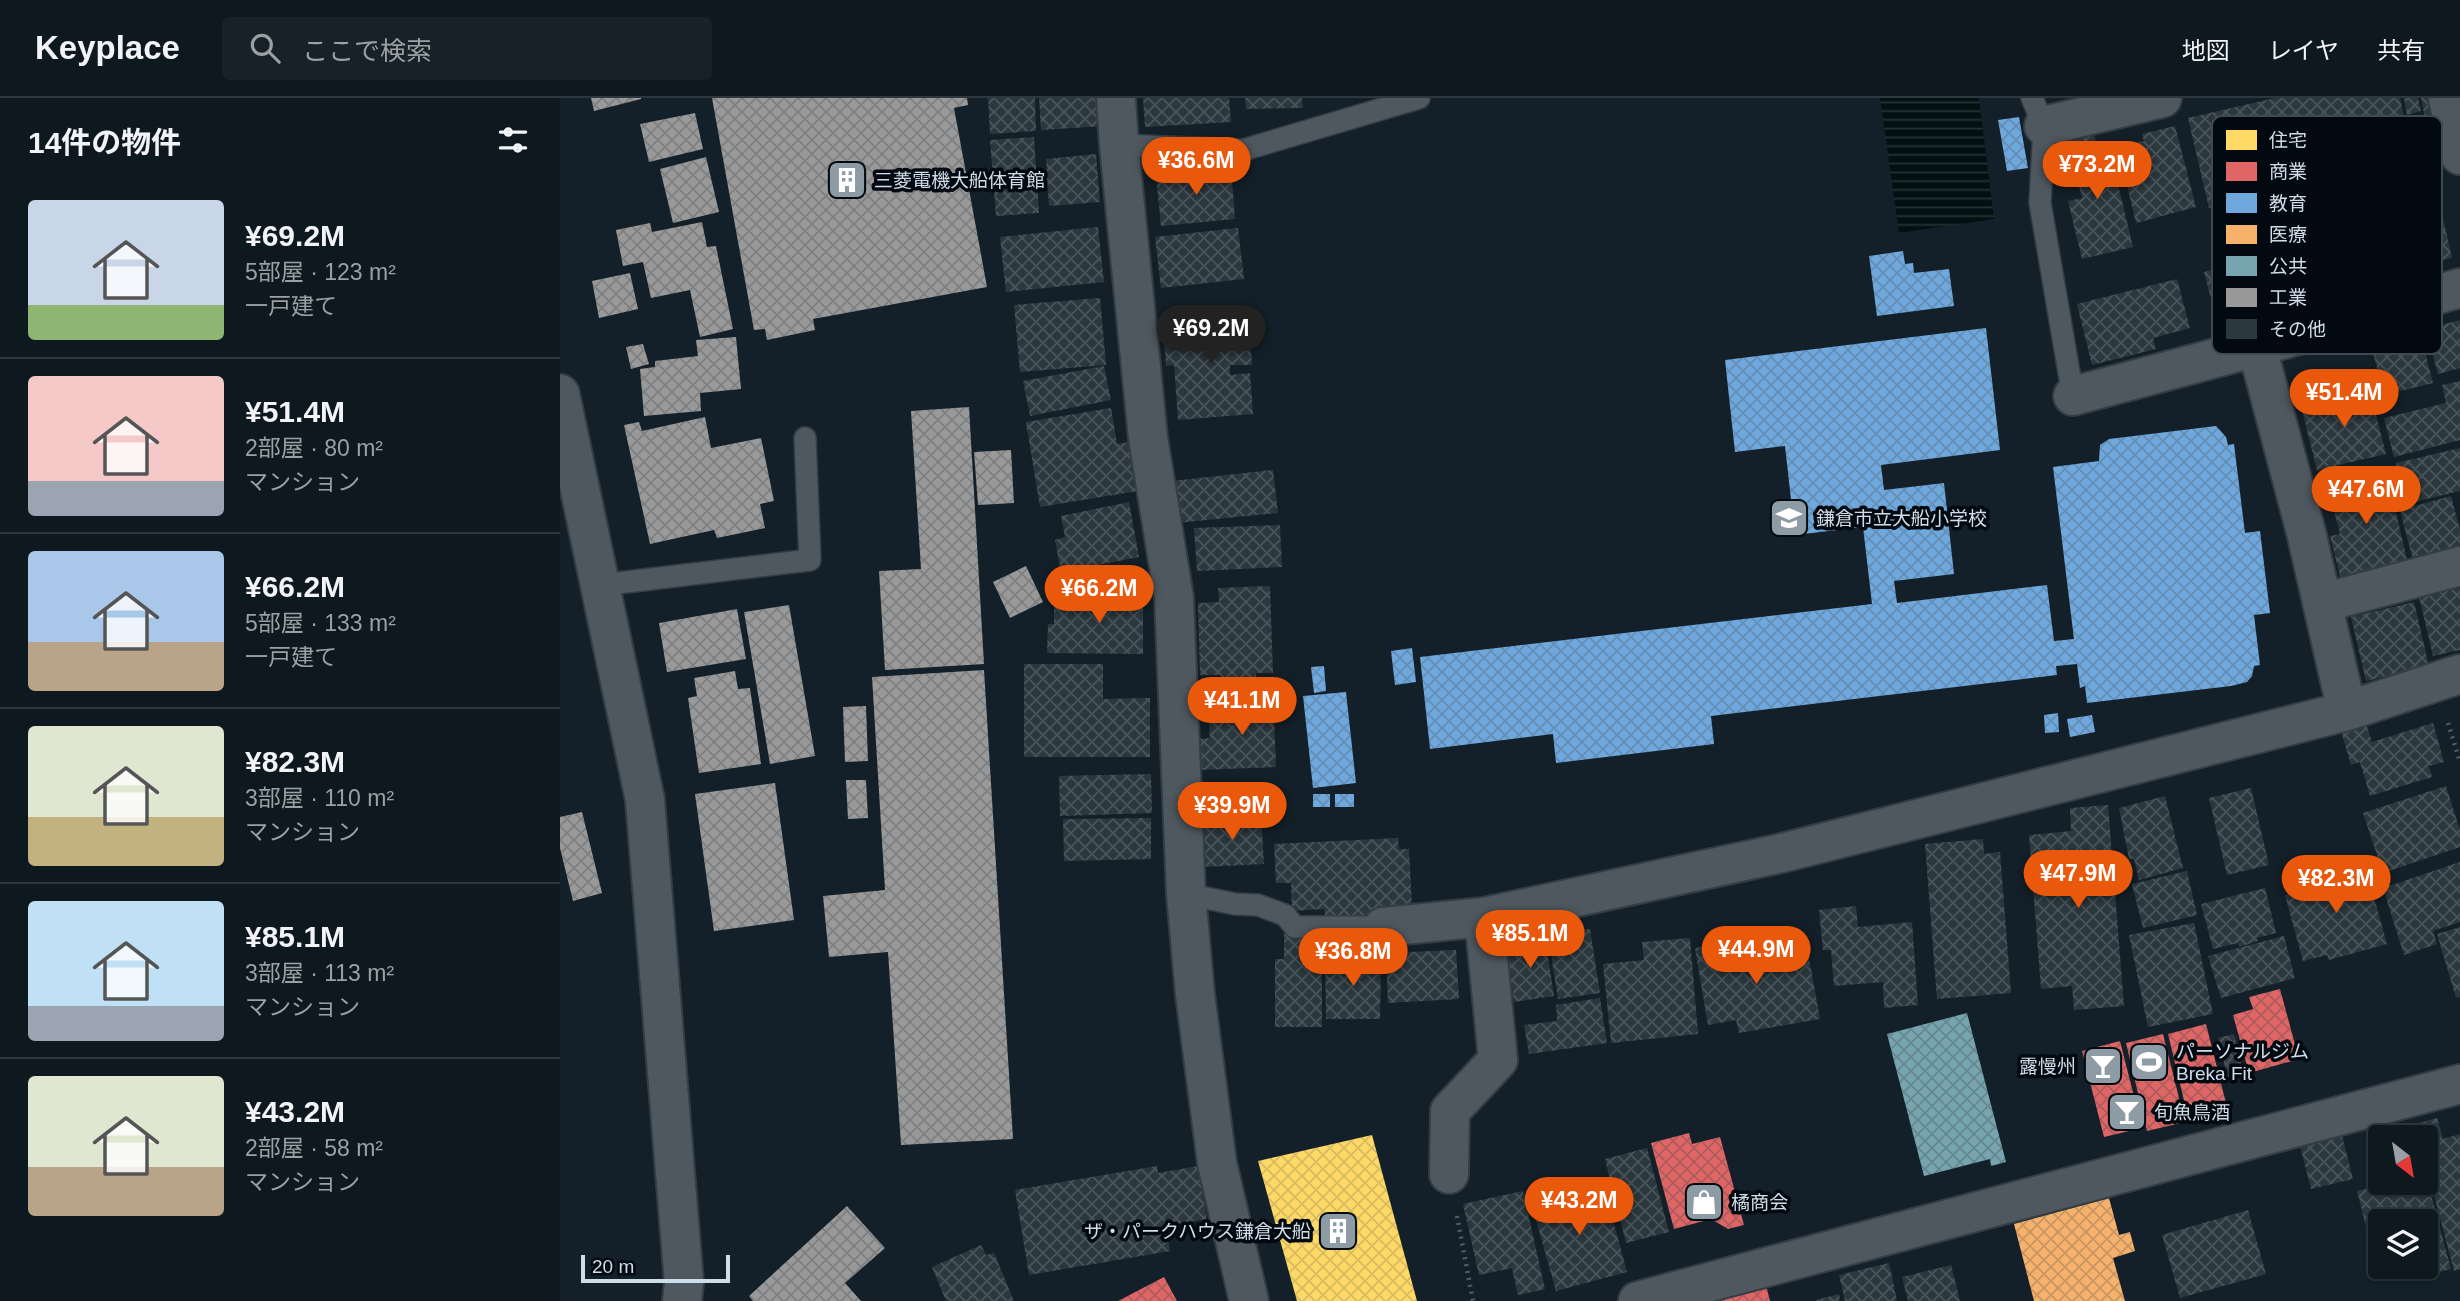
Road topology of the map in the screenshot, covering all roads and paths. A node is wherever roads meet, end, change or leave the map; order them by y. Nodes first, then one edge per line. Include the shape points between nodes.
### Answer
1 (1116, 98) edge
2 (1419, 98) edge
3 (2162, 98) edge
4 (2448, 98) edge
5 (2038, 112) edge
6 (1119, 145) junction
7 (2460, 155) edge
8 (2460, 288) edge
9 (2442, 293) edge
10 (2228, 354) edge
11 (2260, 354) edge
12 (560, 394) edge
13 (2073, 396) joint
14 (805, 439) dead end
15 (2460, 566) edge
16 (601, 585) junction
17 (2322, 603) junction
18 (2460, 674) edge
19 (2347, 710) junction
20 (1186, 894) junction
21 (1484, 917) junction
22 (1383, 927) joint
23 (2460, 1084) edge
24 (1449, 1174) joint
25 (682, 1301) edge
26 (1249, 1301) edge
27 (1473, 1301) edge
28 (1638, 1301) edge

1 - 6 street
2 - 6 lane via 1243,150
3 - 5 street
4 - 7 street
5 - 13 lane via 2040,203
6 - 20 street via 1148,438 1174,598
8 - 9 street
10 - 13 street
11 - 17 street
12 - 16 street
14 - 16 lane via 810,560
15 - 17 street
16 - 25 street via 645,800
17 - 19 street
18 - 19 street
19 - 21 street via 1782,853
20 - 22 lane via 1258,905 1285,915 1295,927
20 - 26 street via 1217,1163
21 - 22 street
21 - 24 street via 1498,1060 1450,1111
23 - 28 street
24 - 27 path

